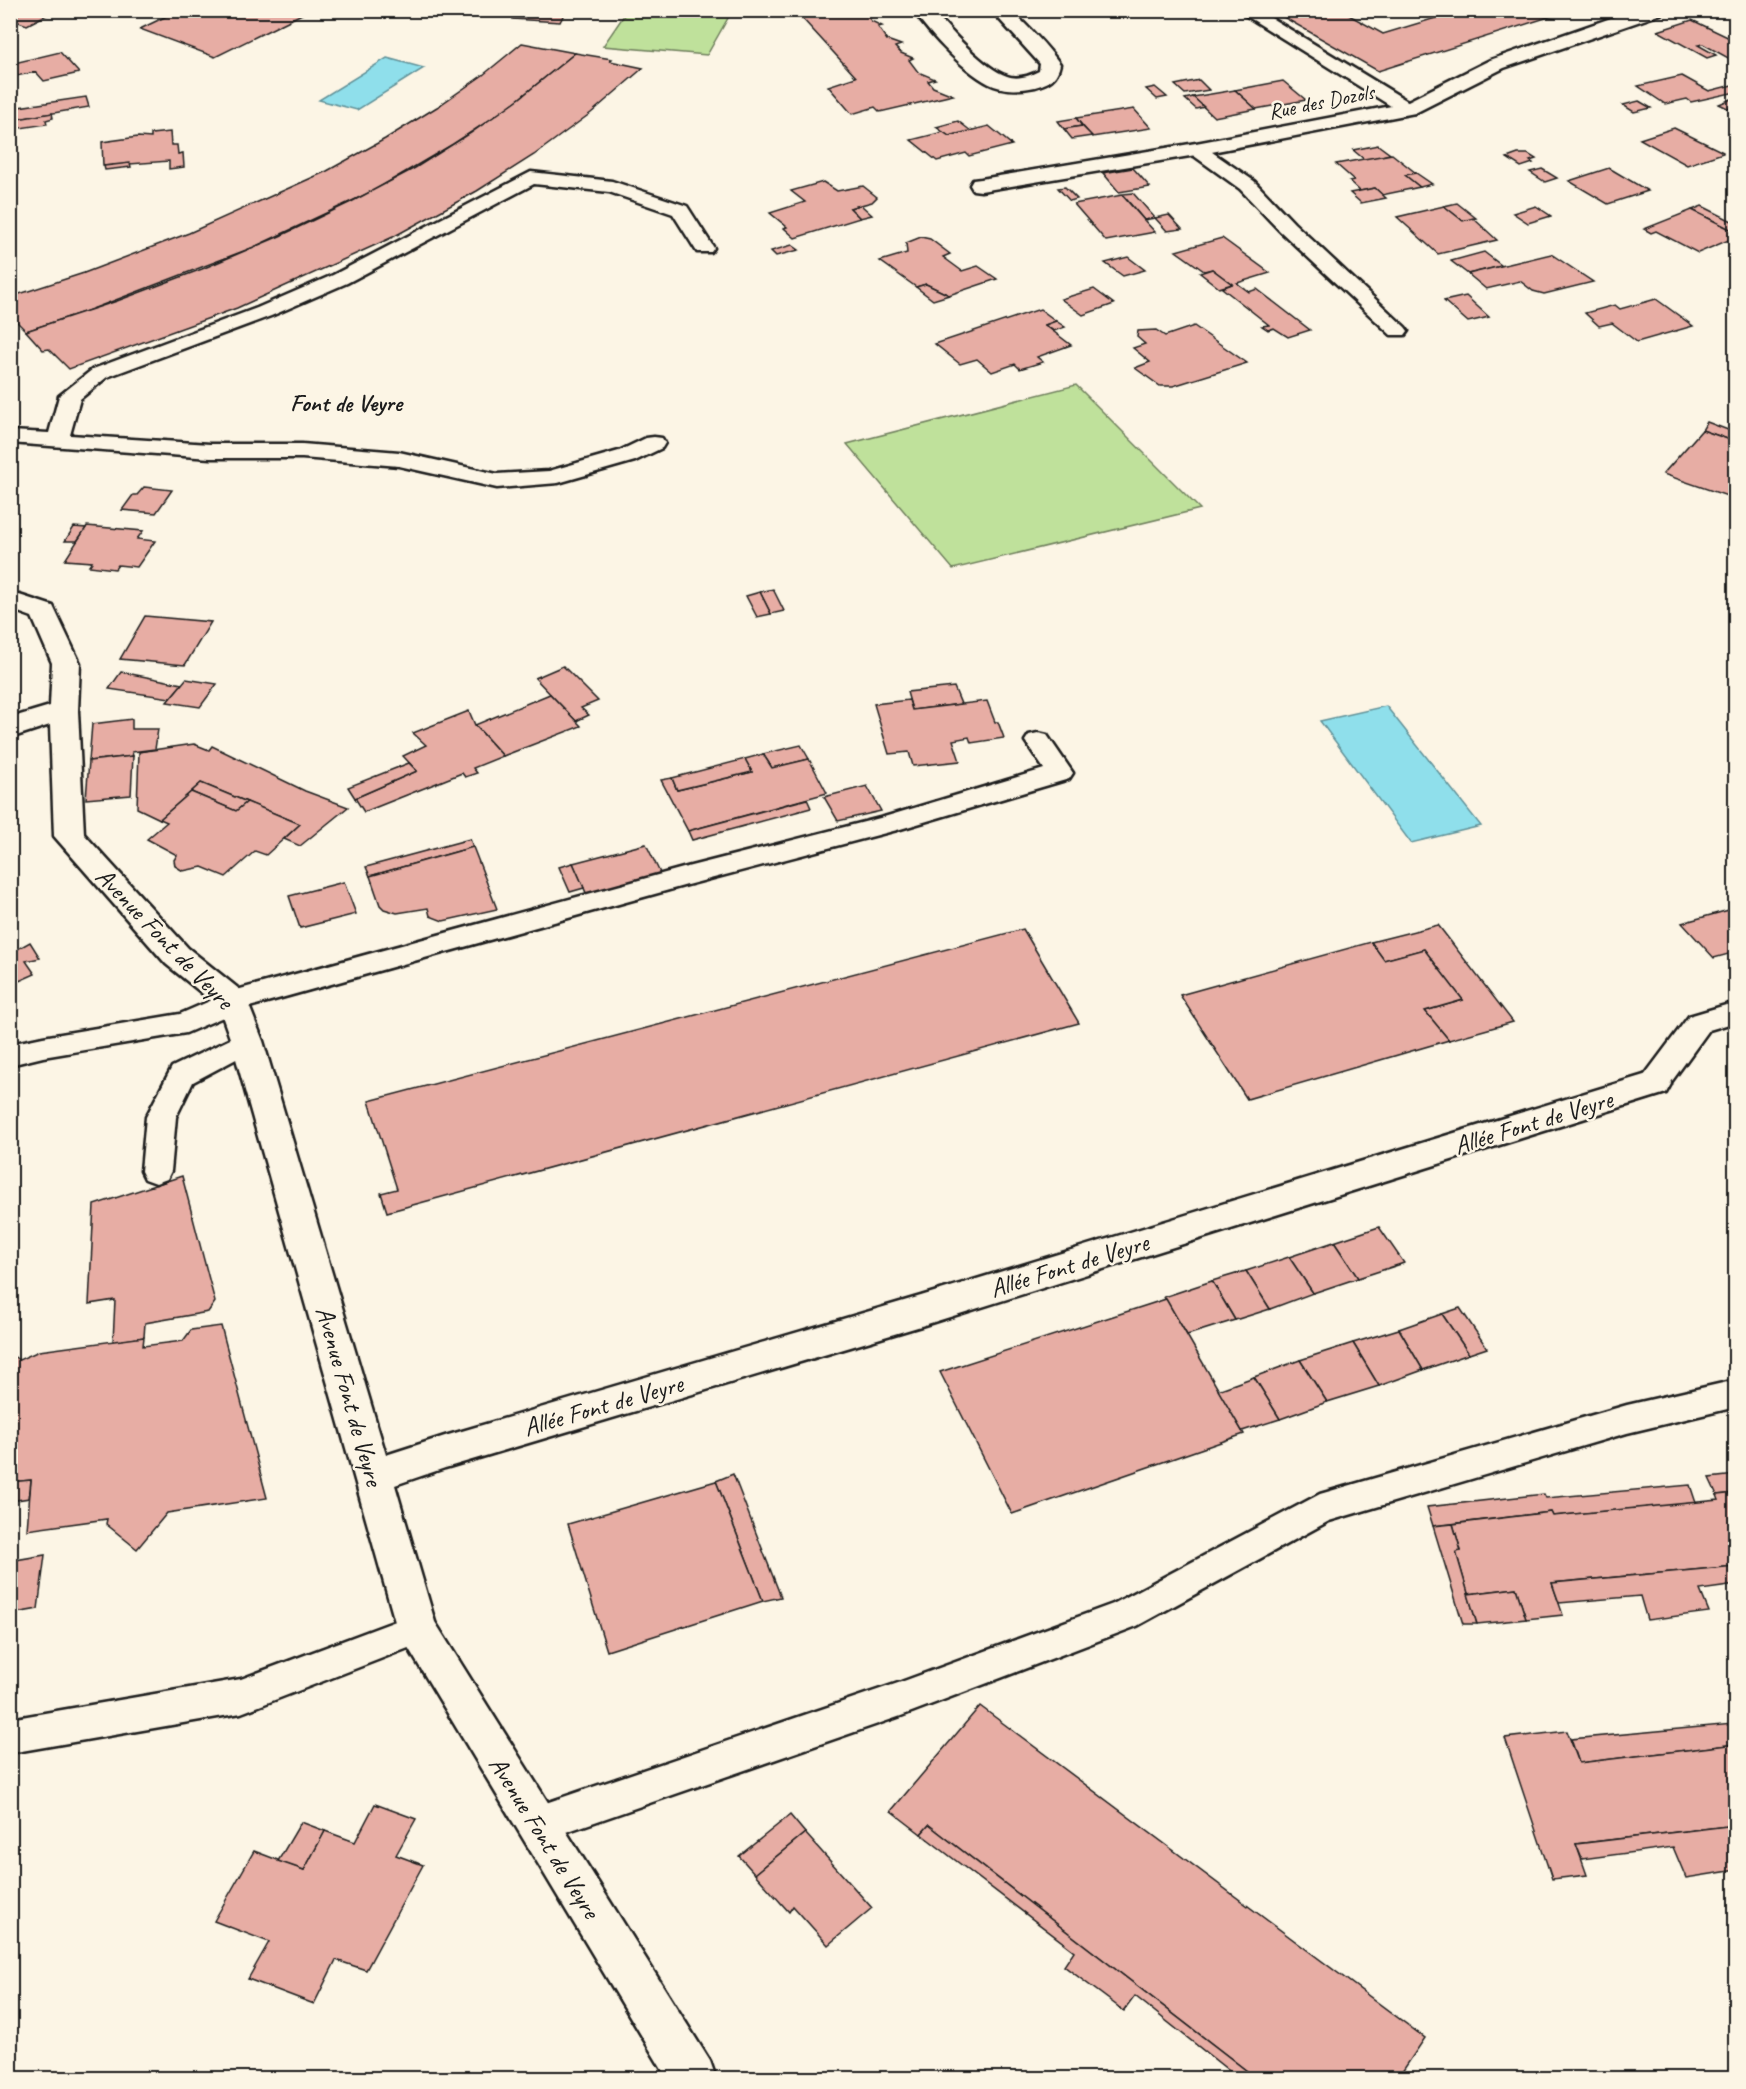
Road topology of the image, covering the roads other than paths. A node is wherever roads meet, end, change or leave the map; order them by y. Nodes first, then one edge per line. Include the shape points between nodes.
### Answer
1 (922, 10) edge
2 (1000, 10) edge
3 (1245, 10) edge
4 (1654, 10) edge
5 (1408, 109) junction
6 (1196, 149) junction
7 (981, 186) dead end
8 (704, 248) dead end
9 (1398, 331) dead end
10 (10, 437) edge
11 (58, 441) junction
12 (654, 443) dead end
13 (10, 600) edge
14 (64, 711) junction
15 (10, 729) edge
16 (1038, 741) dead end
17 (233, 1001) junction
18 (1736, 1012) edge
19 (247, 1041) junction
20 (10, 1055) edge
21 (1654, 1084) joint
22 (156, 1171) dead end
23 (1736, 1392) edge
24 (374, 1476) junction
25 (417, 1629) junction
26 (10, 1736) edge
27 (537, 1824) junction
28 (693, 2079) edge

1 - 2 street via 939,31 995,79 1018,84 1036,82 1048,74 1050,64
3 - 5 lane
4 - 5 street, Rue des Dozols via 1497,64
5 - 6 street, Rue des Dozols
6 - 7 street, Rue des Dozols
6 - 9 lane via 1246,185
8 - 11 lane via 680,210 612,187 531,178 340,279 264,312 100,373 70,396
10 - 11 lane
11 - 12 lane via 399,459 497,481 550,478 627,456
13 - 14 street, Avenue Font de Veyre via 43,612 66,663
14 - 15 street
14 - 17 street, Avenue Font de Veyre via 69,836 177,956
16 - 17 lane via 1060,773 888,824
17 - 19 street, Avenue Font de Veyre
17 - 20 lane via 186,1023
18 - 21 lane, Allée Font de Veyre via 1699,1023
19 - 22 lane via 182,1075 161,1117
19 - 24 street, Avenue Font de Veyre
21 - 24 street, Allée Font de Veyre
23 - 27 lane via 1627,1419 1320,1509 1125,1615 901,1699
24 - 25 street, Avenue Font de Veyre
25 - 26 lane via 241,1696
25 - 27 street, Avenue Font de Veyre
27 - 28 street, Avenue Font de Veyre

